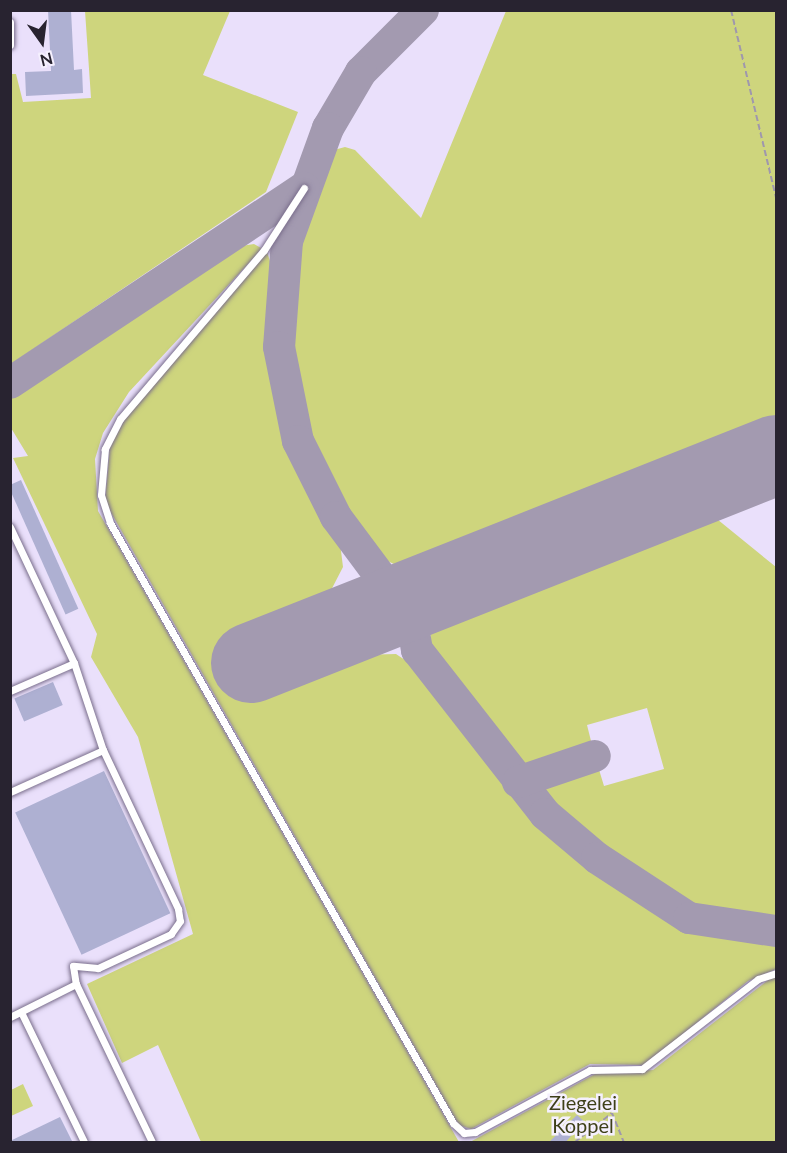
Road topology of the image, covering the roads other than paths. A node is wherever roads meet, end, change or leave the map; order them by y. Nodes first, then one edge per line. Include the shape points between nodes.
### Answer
1 (10, 22) edge
2 (10, 45) edge
3 (304, 188) dead end
4 (10, 527) edge
5 (74, 663) junction
6 (10, 691) edge
7 (104, 750) junction
8 (10, 792) edge
9 (777, 973) edge
10 (76, 984) junction
11 (21, 1012) junction
12 (10, 1017) edge
13 (84, 1143) edge
14 (152, 1143) edge

1 - 2 lane
3 - 9 lane via 264,250 120,419 105,449 101,495 110,523 453,1123 475,1132 590,1070 642,1069 758,979
4 - 5 lane
5 - 6 lane
5 - 7 lane
7 - 8 lane
7 - 10 lane via 180,921 171,934 98,968 73,966
10 - 11 lane
10 - 14 lane
11 - 12 lane
11 - 13 lane

